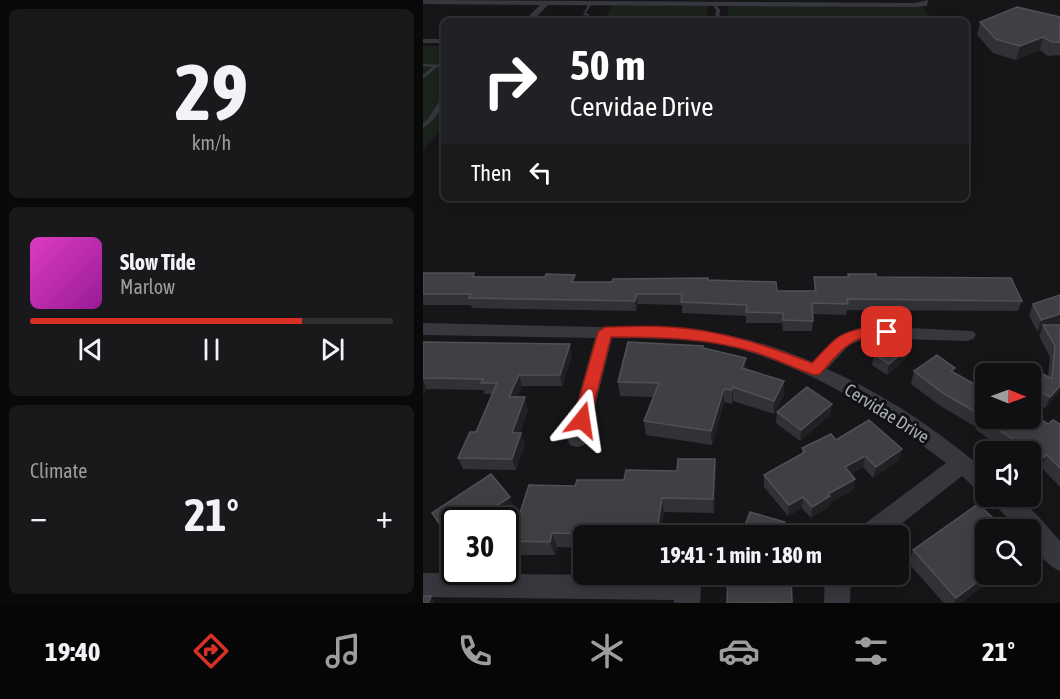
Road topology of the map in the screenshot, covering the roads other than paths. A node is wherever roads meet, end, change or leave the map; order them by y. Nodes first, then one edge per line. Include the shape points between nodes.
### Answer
1 (423, 1) edge
2 (547, 2) edge
3 (925, 2) edge
4 (590, 3) junction
5 (713, 4) junction
6 (588, 15) dead end
7 (531, 18) edge
8 (718, 18) edge
9 (423, 41) edge
10 (441, 41) edge
11 (423, 65) edge
12 (435, 66) junction
13 (441, 66) edge
14 (423, 78) edge
15 (441, 104) edge
16 (423, 126) edge
17 (423, 329) edge
18 (605, 332) junction
19 (967, 335) dead end
20 (815, 370) junction
21 (577, 439) dead end
22 (963, 463) junction
23 (975, 474) edge
24 (1013, 507) edge
25 (881, 525) edge
26 (1060, 559) edge
27 (423, 585) edge
28 (838, 585) edge
29 (688, 595) edge
30 (837, 603) edge

1 - 2 street
2 - 4 street
2 - 7 street
3 - 5 street
4 - 5 street
4 - 6 lane via 584,14
5 - 8 lane via 719,10
9 - 10 street
11 - 12 lane
12 - 13 lane
12 - 14 lane
15 - 16 lane
17 - 18 street, Cervidae Drive
18 - 20 street, Cervidae Drive via 669,332 721,339 759,348
18 - 21 street
19 - 20 street via 864,332 843,341
20 - 22 street, Cervidae Drive via 904,421
22 - 23 street, Cervidae Drive
22 - 25 street
24 - 26 street
27 - 29 street
28 - 30 street

